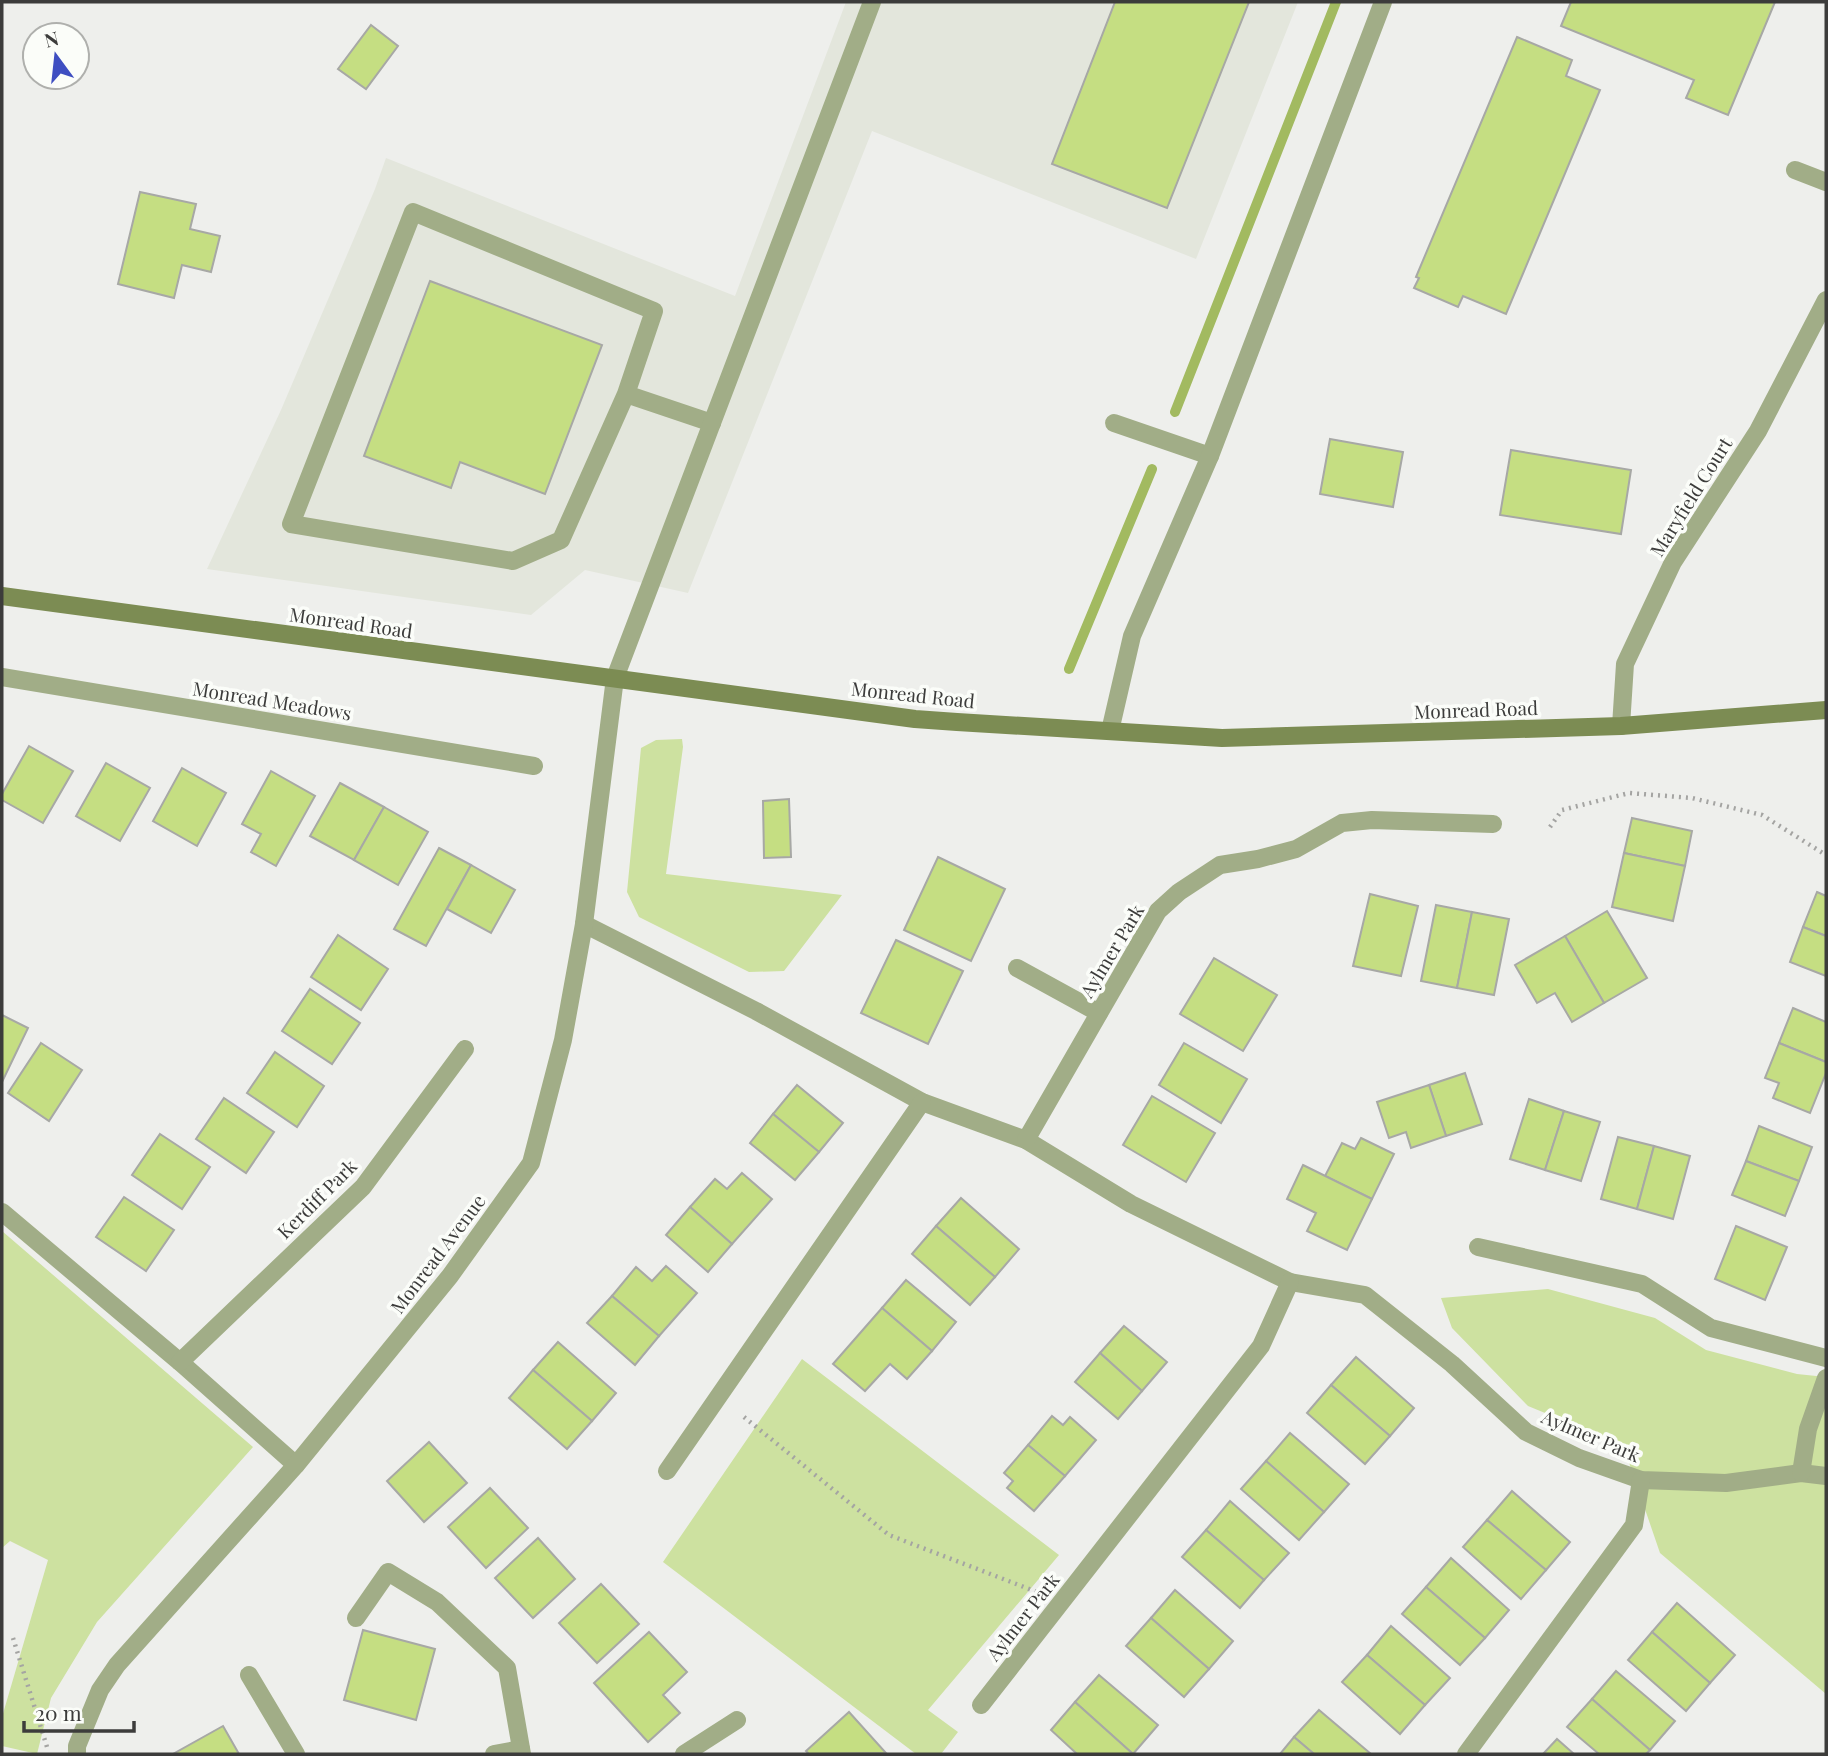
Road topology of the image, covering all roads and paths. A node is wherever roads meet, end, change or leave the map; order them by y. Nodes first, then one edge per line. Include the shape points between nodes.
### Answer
1 (872, 2) edge
2 (1383, 2) edge
3 (1795, 170) dead end
4 (1826, 182) edge
5 (1826, 300) edge
6 (626, 394) junction
7 (712, 423) junction
8 (1114, 423) dead end
9 (1210, 456) junction
10 (2, 596) edge
11 (2, 677) edge
12 (615, 678) junction
13 (1826, 710) edge
14 (1621, 726) junction
15 (1110, 731) junction
16 (534, 766) dead end
17 (1493, 824) dead end
18 (1550, 828) dead end
19 (1826, 855) edge
20 (584, 924) junction
21 (1017, 968) dead end
22 (1099, 1013) junction
23 (465, 1049) dead end
24 (922, 1102) junction
25 (1027, 1140) junction
26 (2, 1212) edge
27 (1478, 1247) dead end
28 (1290, 1282) junction
29 (1826, 1358) edge
30 (180, 1362) junction
31 (1826, 1378) edge
32 (744, 1417) dead end
33 (296, 1465) junction
34 (667, 1471) dead end
35 (1801, 1473) junction
36 (1826, 1476) edge
37 (1641, 1480) junction
38 (1040, 1592) dead end
39 (356, 1618) dead end
40 (13, 1638) dead end
41 (249, 1675) dead end
42 (981, 1705) dead end
43 (737, 1720) dead end
44 (521, 1752) edge
45 (50, 1754) edge
46 (77, 1754) edge
47 (296, 1754) edge
48 (494, 1754) edge
49 (684, 1754) edge
50 (1466, 1754) edge

1 - 7 street, Monread Avenue
2 - 9 street
3 - 4 street
5 - 14 street, Maryfield Court via 1758,431 1673,562 1625,664
6 - 6 street via 562,540 513,561 291,524 413,212 654,311
6 - 7 street
7 - 12 street, Monread Avenue
8 - 9 street
9 - 15 street via 1132,636
10 - 12 street, Monread Road
11 - 16 street, Monread Meadows
12 - 15 street, Monread Road via 915,719
12 - 20 street, Monread Avenue
13 - 14 street, Monread Road
14 - 15 street, Monread Road via 1222,738
17 - 22 street, Aylmer Park via 1342,823 1296,849 1220,866 1179,892 1158,912
18 - 19 path via 1562,810 1629,793 1692,798 1762,815
20 - 24 street, Aylmer Park
20 - 33 street, Monread Avenue via 563,1040 531,1163 450,1276
21 - 22 street
22 - 25 street, Aylmer Park
23 - 30 street, Kerdiff Park via 363,1187
24 - 25 street, Aylmer Park
24 - 34 street
25 - 28 street, Aylmer Park via 1131,1204
26 - 30 street
27 - 29 street via 1642,1284 1711,1328
28 - 37 street, Aylmer Park via 1365,1295 1452,1364 1526,1432 1579,1458
28 - 42 street, Aylmer Park via 1261,1346
30 - 33 street
31 - 35 street via 1808,1429
32 - 38 path via 889,1535
33 - 46 street, Monread Avenue via 117,1665 100,1690
35 - 36 street, Aylmer Park
35 - 37 street, Aylmer Park via 1726,1483
37 - 50 street via 1634,1525
39 - 44 street via 388,1572 437,1602 507,1668
40 - 45 path
41 - 47 street
43 - 49 street
44 - 48 street

